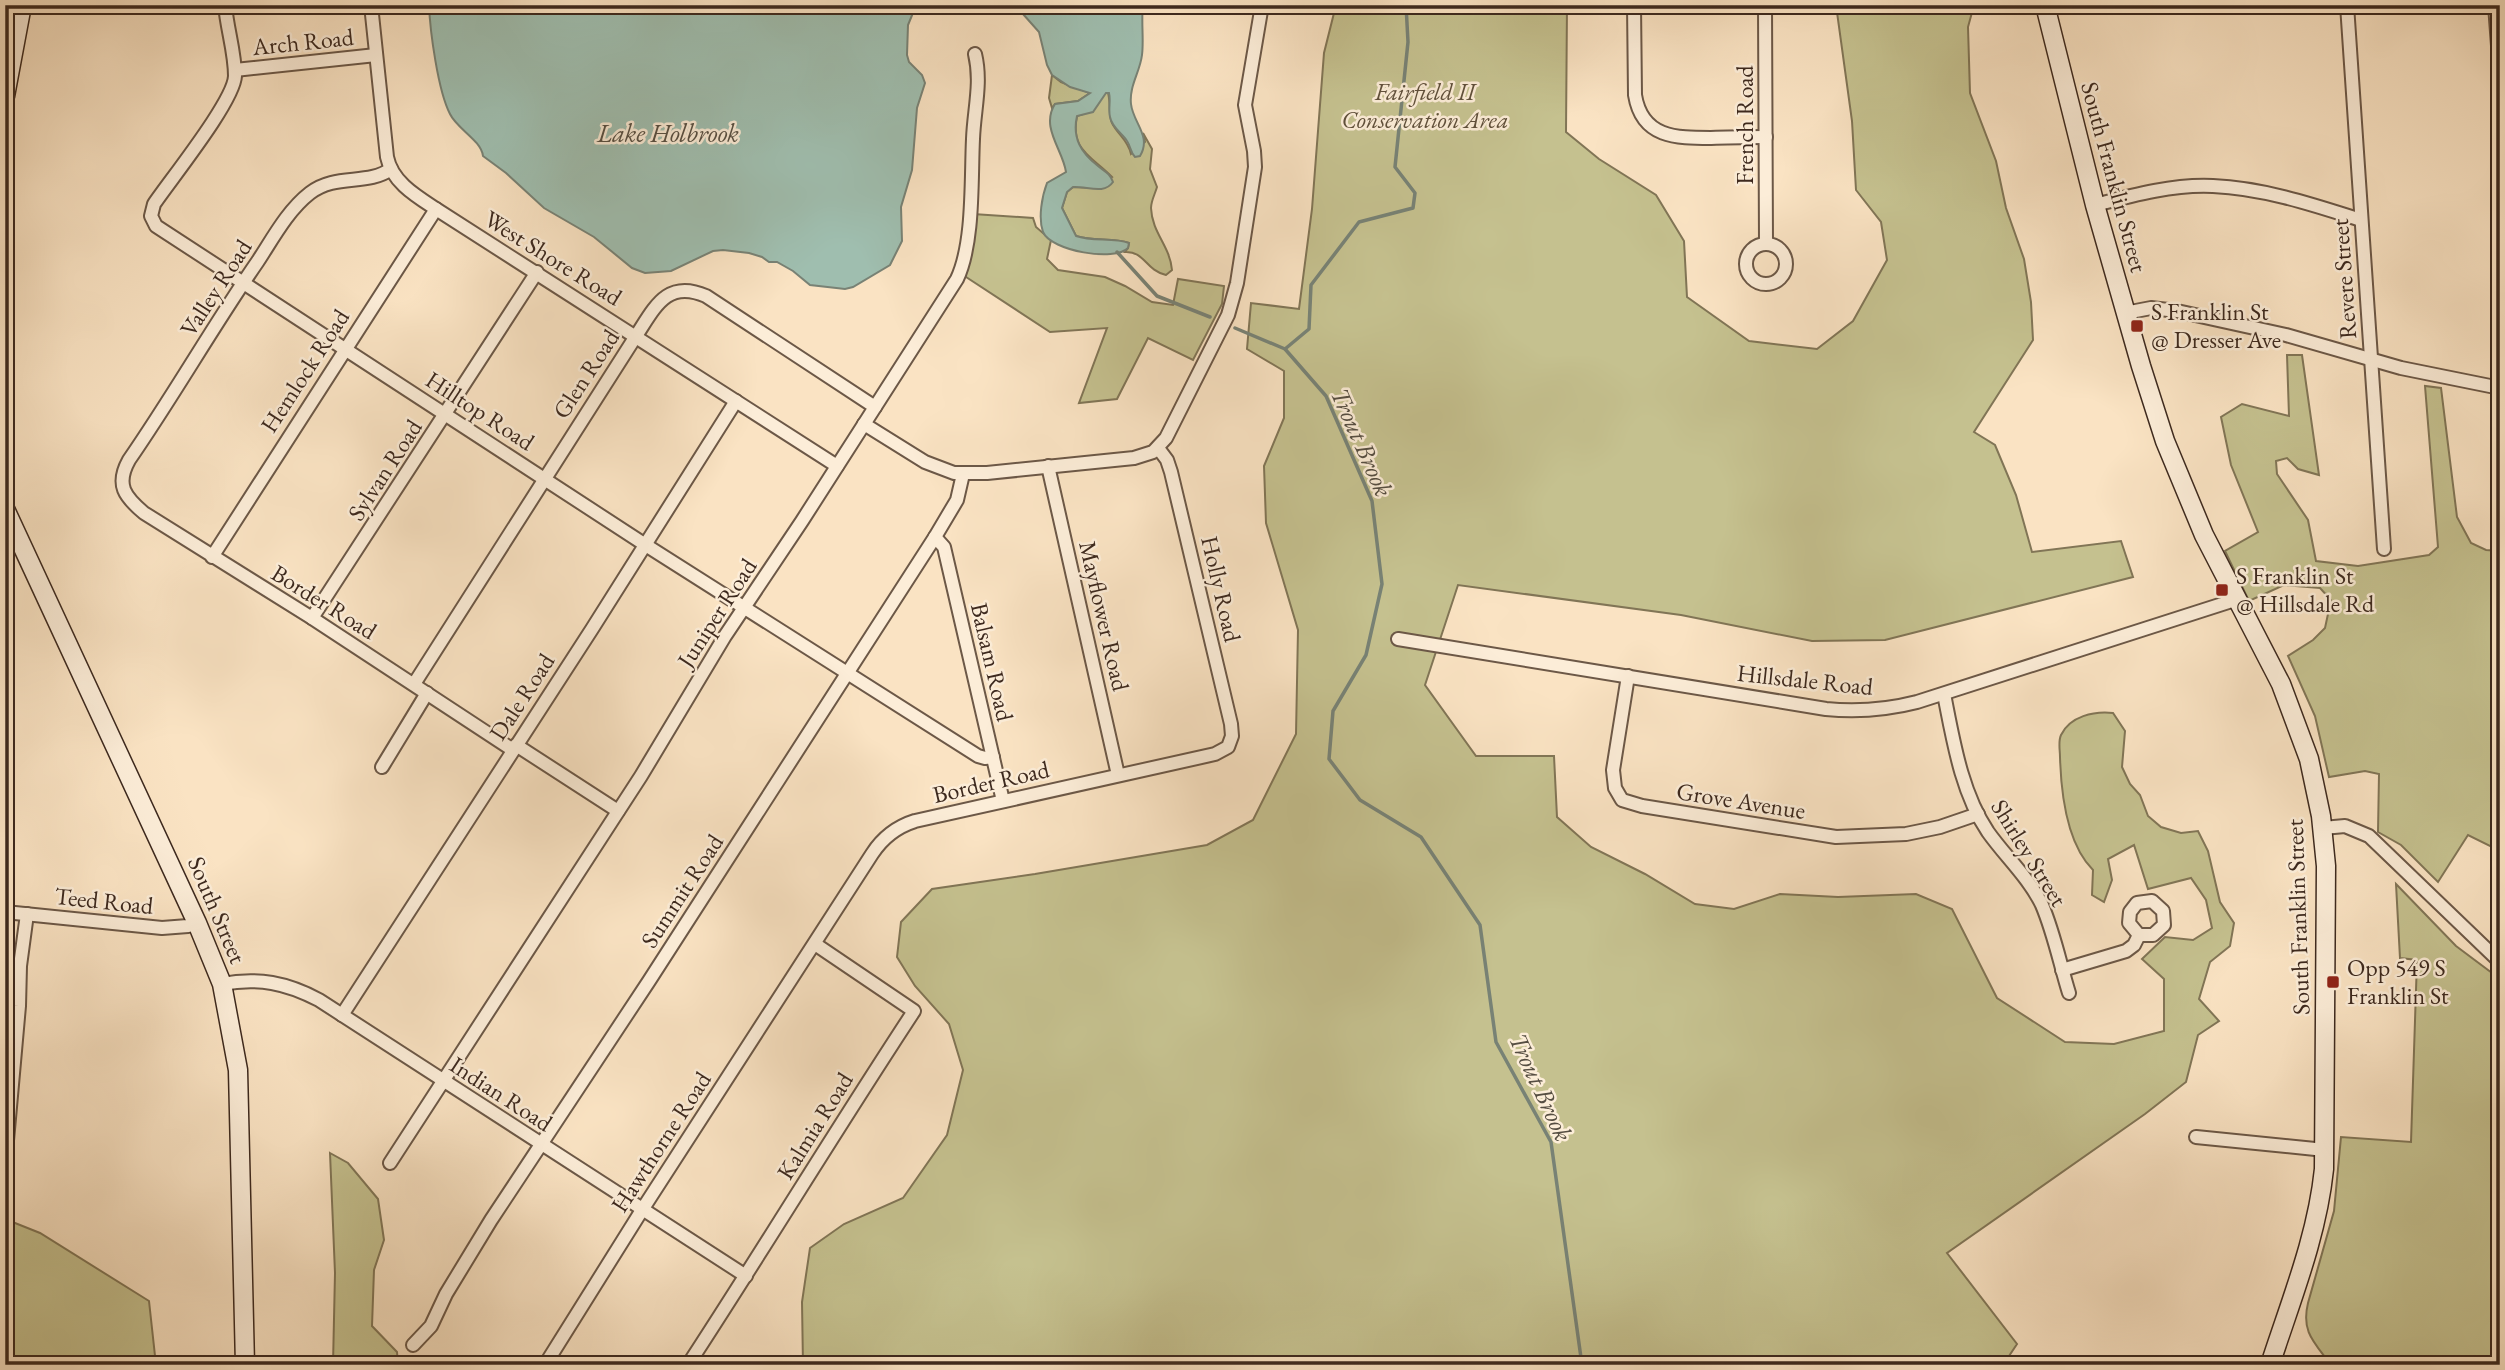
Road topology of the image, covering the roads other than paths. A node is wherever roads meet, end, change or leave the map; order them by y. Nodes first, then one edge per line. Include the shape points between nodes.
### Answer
1 (22, 5) edge
2 (225, 5) edge
3 (371, 5) edge
4 (1262, 5) edge
5 (1634, 5) edge
6 (1765, 5) edge
7 (2045, 5) edge
8 (2347, 5) edge
9 (2495, 5) edge
10 (975, 54) dead end
11 (376, 55) junction
12 (234, 70) junction
13 (2500, 73) edge
14 (5, 96) edge
15 (1766, 137) junction
16 (391, 169) junction
17 (2095, 205) junction
18 (436, 209) junction
19 (2361, 220) junction
20 (1766, 244) dead end
21 (537, 272) junction
22 (243, 283) junction
23 (2125, 313) junction
24 (636, 336) junction
25 (344, 348) junction
26 (2371, 360) junction
27 (2500, 388) edge
28 (736, 401) junction
29 (875, 407) junction
30 (446, 415) junction
31 (864, 424) junction
32 (1158, 448) junction
33 (836, 466) junction
34 (1048, 467) junction
35 (963, 474) junction
36 (544, 478) junction
37 (122, 484) joint
38 (5, 509) edge
39 (935, 537) junction
40 (644, 544) junction
41 (2384, 549) dead end
42 (212, 557) junction
43 (2238, 599) junction
44 (743, 608) junction
45 (312, 618) junction
46 (1398, 639) dead end
47 (849, 673) junction
48 (1628, 676) junction
49 (414, 684) junction
50 (427, 693) junction
51 (1944, 694) junction
52 (1230, 743) joint
53 (515, 748) junction
54 (993, 757) junction
55 (382, 767) dead end
56 (1118, 775) junction
57 (1003, 801) junction
58 (618, 811) junction
59 (1978, 814) junction
60 (2323, 828) junction
61 (5, 912) edge
62 (27, 914) junction
63 (197, 923) junction
64 (2139, 935) dead end
65 (815, 944) junction
66 (2500, 962) edge
67 (2062, 970) junction
68 (222, 984) junction
69 (2069, 993) dead end
70 (342, 1015) junction
71 (442, 1080) junction
72 (7, 1132) edge
73 (2196, 1137) dead end
74 (542, 1145) junction
75 (2325, 1150) junction
76 (5, 1163) edge
77 (390, 1163) dead end
78 (642, 1210) junction
79 (746, 1276) junction
80 (413, 1345) dead end
81 (245, 1365) edge
82 (545, 1365) edge
83 (688, 1365) edge
84 (2270, 1365) edge

1 - 14 main road
2 - 12 street, Hilltop Road
3 - 11 street
4 - 32 street via 1245,105 1255,167 1233,299
5 - 15 street via 1635,95 1646,121 1661,132 1680,137
6 - 15 street, French Road
7 - 17 main road, South Franklin Street
8 - 19 street, Revere Street
9 - 13 street
10 - 29 street, Juniper Road via 979,88 965,260
11 - 12 street, Arch Road
11 - 16 street
12 - 22 street, Hilltop Road via 228,97 156,201 151,216 159,229
15 - 20 street, French Road
16 - 18 street, West Shore Road via 409,191
16 - 22 street, Valley Road via 333,181 312,192 292,211
17 - 19 street via 2147,192 2211,185 2265,193
17 - 23 main road, South Franklin Street
18 - 21 street, West Shore Road
18 - 25 street, Hemlock Road
19 - 26 street, Revere Street
21 - 24 street, West Shore Road
21 - 30 street, Sylvan Road
22 - 25 street, Hilltop Road
22 - 37 street, Valley Road via 126,466
23 - 26 street via 2151,308 2177,311
23 - 43 main road, South Franklin Street via 2170,456
24 - 28 street, West Shore Road
24 - 29 street, Glen Road via 670,293 694,291
24 - 36 street, Glen Road
25 - 30 street, Hilltop Road
25 - 42 street, Hemlock Road
26 - 27 street
26 - 41 street, Revere Street
28 - 33 street, West Shore Road
28 - 40 street, Dale Road
29 - 31 street, Juniper Road
30 - 36 street, Hilltop Road
30 - 45 street, Sylvan Road
31 - 33 street, Juniper Road
31 - 35 street via 931,466
32 - 34 street via 1141,457
32 - 52 street, Holly Road via 1171,472 1231,724
33 - 44 street, Juniper Road
34 - 35 street
34 - 56 street, Mayflower Road
35 - 39 street, Summit Road via 957,500
36 - 40 street, Hilltop Road
36 - 49 street, Glen Road
37 - 42 street, Border Road via 128,500 139,509
38 - 63 main road, South Street
39 - 47 street, Summit Road
39 - 54 street, Balsam Road via 944,547
40 - 44 street, Hilltop Road
40 - 53 street, Dale Road
42 - 45 street, Border Road
43 - 51 street, Hillsdale Road
43 - 60 main road, South Franklin Street via 2302,735
44 - 47 street, Hilltop Road
44 - 58 street, Juniper Road
45 - 49 street, Border Road
46 - 48 street, Hillsdale Road
47 - 54 street, Hilltop Road via 978,756
47 - 74 street, Summit Road
48 - 51 street, Hillsdale Road via 1845,710 1884,709
48 - 59 street, Grove Avenue via 1614,770 1615,788 1622,800 1836,837 1906,834
49 - 50 street, Border Road
50 - 53 street, Border Road
50 - 55 street
51 - 59 street, Shirley Street via 1958,757
52 - 56 street, Border Road via 1215,754
53 - 58 street, Border Road
53 - 70 street, Dale Road
54 - 57 street, Balsam Road
56 - 57 street, Border Road
57 - 65 street, Border Road via 895,829 876,848
58 - 71 street, Juniper Road
59 - 67 street, Shirley Street via 2041,905
60 - 66 street via 2345,826 2370,836
60 - 75 main road, South Franklin Street
61 - 62 street, Teed Road
62 - 63 street, Teed Road via 162,928
62 - 72 street
63 - 68 main road, South Street
64 - 67 street via 2126,951
65 - 78 street, Hawthorne Road
65 - 79 street, Kalmia Road via 914,1011
67 - 69 street, Shirley Street
68 - 70 street, Indian Road via 255,980 284,985
68 - 81 main road, South Street via 240,1094
70 - 71 street, Indian Road
71 - 74 street, Indian Road
71 - 77 street, Juniper Road
72 - 76 street
73 - 75 street
74 - 78 street, Indian Road
74 - 80 street, Summit Road via 430,1326
75 - 84 main road, South Franklin Street via 2311,1240
78 - 79 street, Indian Road
78 - 82 street, Hawthorne Road
79 - 83 street, Kalmia Road

